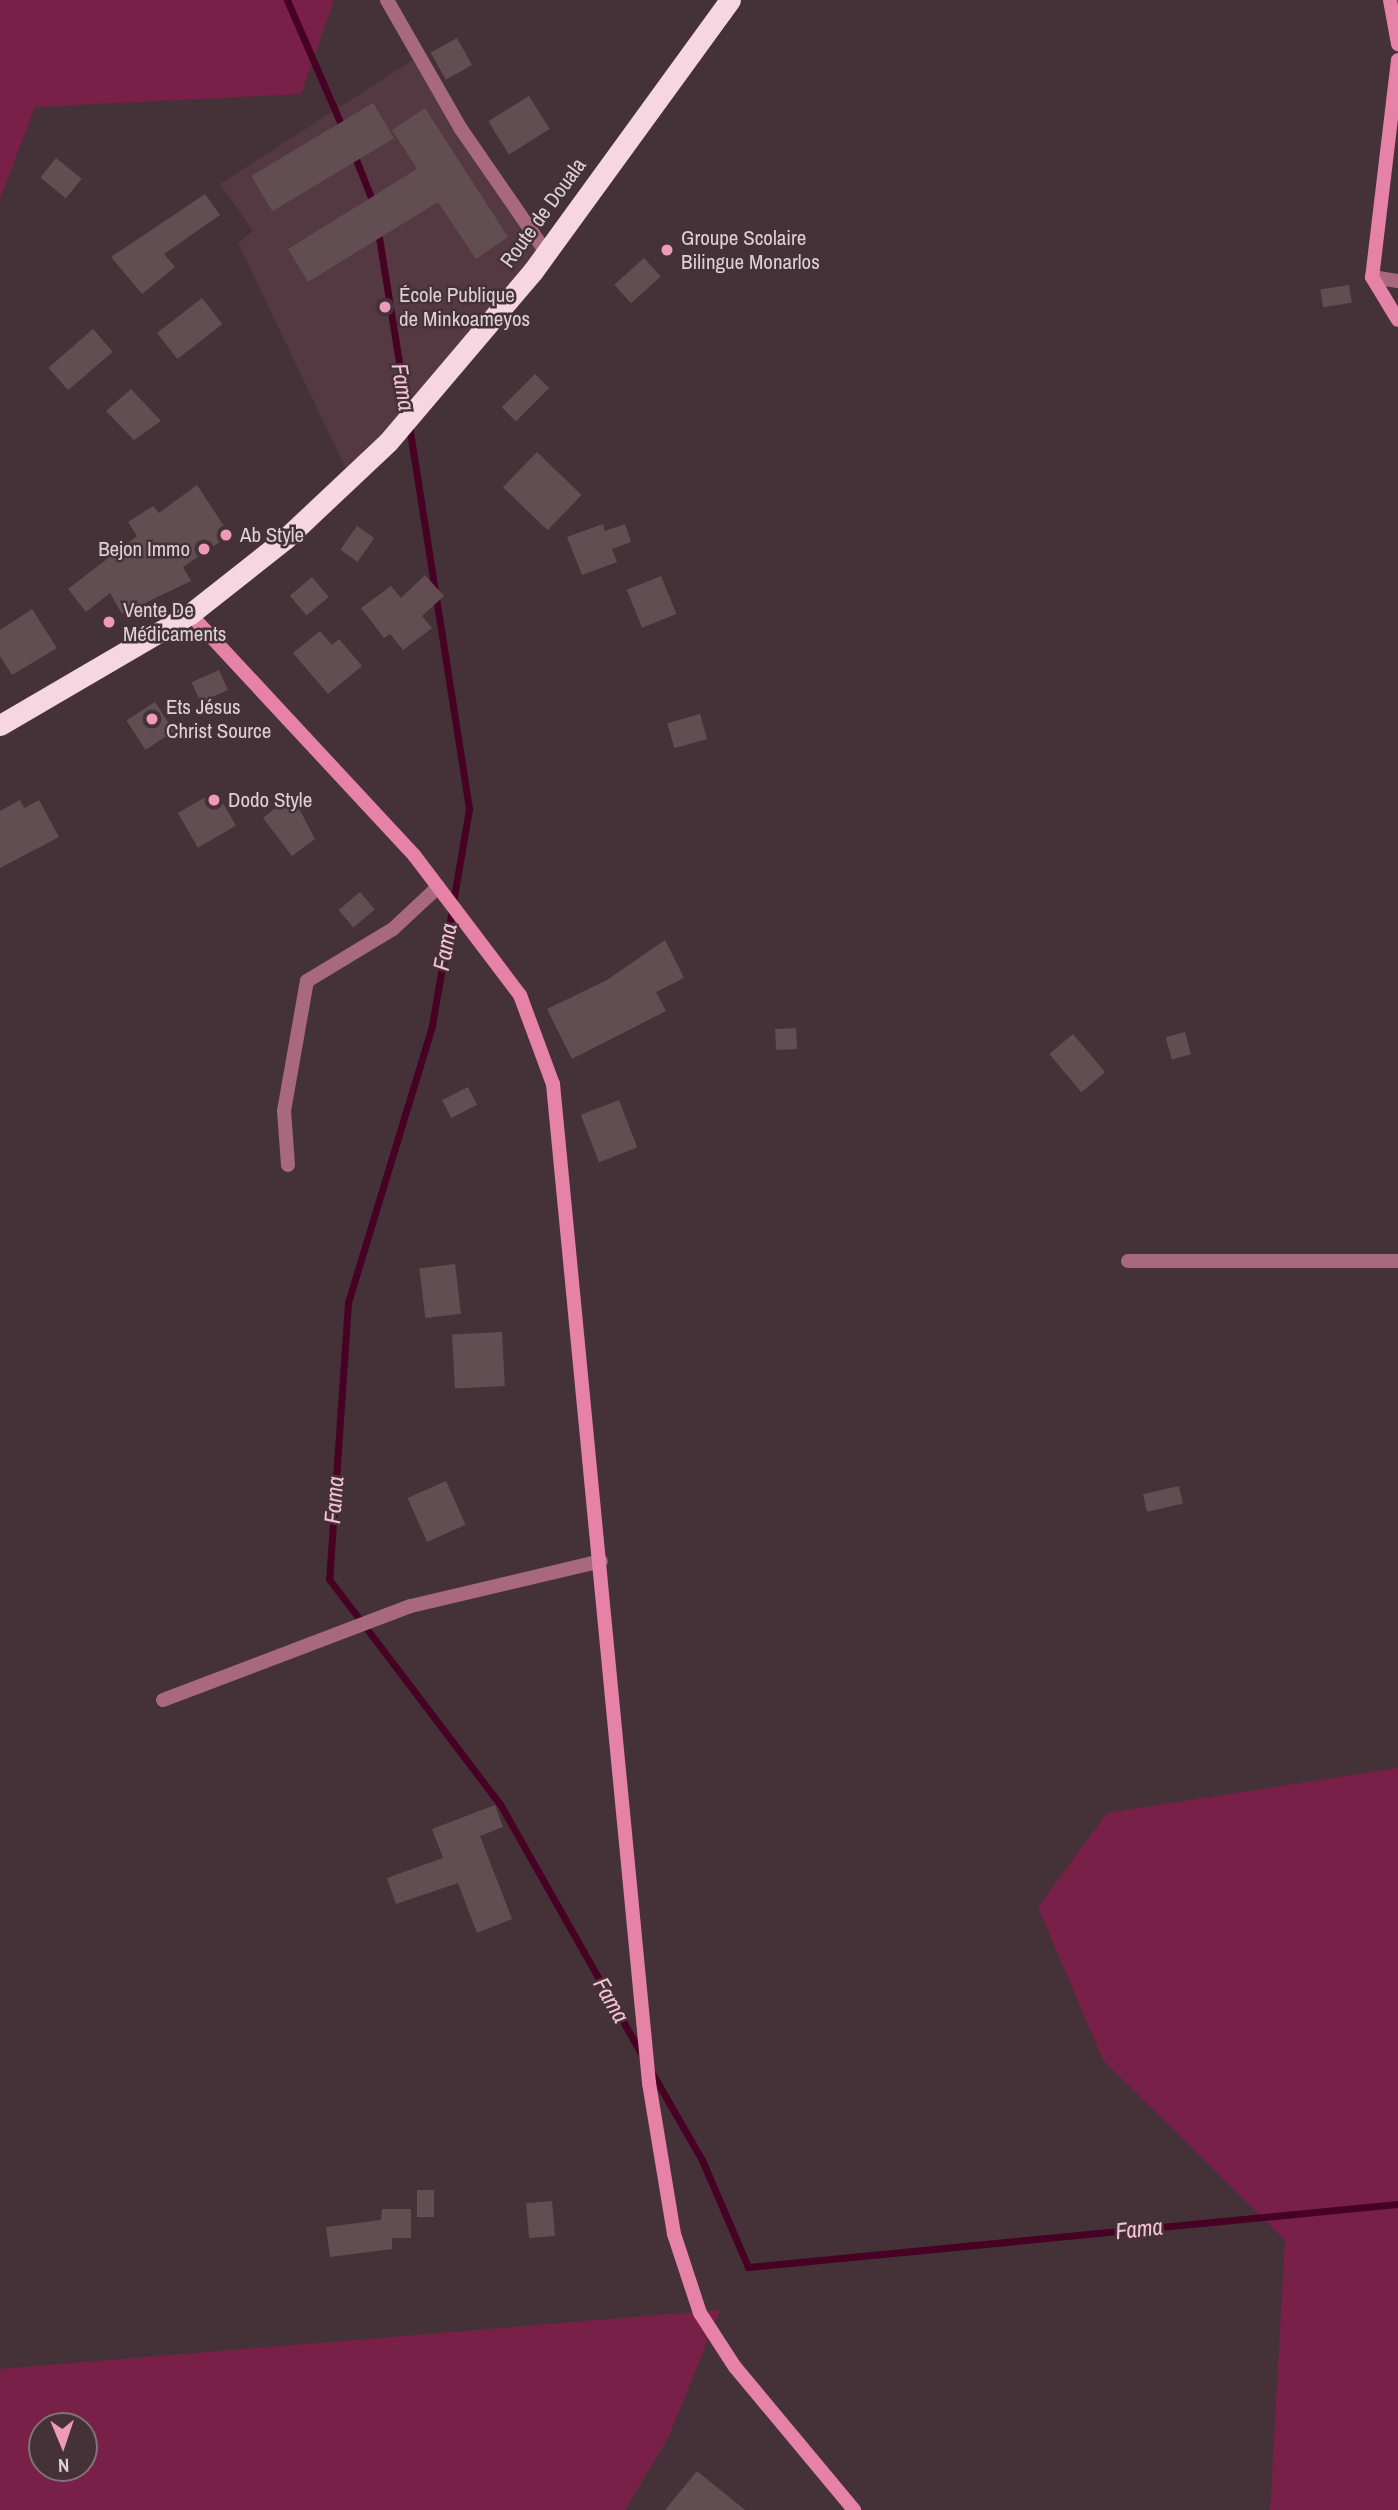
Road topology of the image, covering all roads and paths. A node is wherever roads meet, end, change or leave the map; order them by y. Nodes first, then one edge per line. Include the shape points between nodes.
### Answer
1 (387, 0) edge
2 (730, 0) edge
3 (1390, 0) edge
4 (1398, 44) edge
5 (1398, 60) edge
6 (546, 252) junction
7 (1372, 277) junction
8 (1398, 281) edge
9 (1398, 320) edge
10 (190, 614) junction
11 (0, 725) edge
12 (438, 887) junction
13 (288, 1165) dead end
14 (1128, 1261) dead end
15 (1398, 1261) edge
16 (601, 1560) junction
17 (163, 1700) dead end
18 (854, 2510) edge

1 - 6 street via 461,129
2 - 6 highway, Route de Douala
3 - 4 street
5 - 7 street
6 - 10 highway, Route de Douala via 388,442 285,539
7 - 8 street
7 - 9 street
10 - 11 highway, Route de Douala
10 - 12 street
12 - 13 street via 393,929 307,981 284,1111
12 - 16 street via 520,995 553,1084
14 - 15 street
16 - 17 street via 411,1606
16 - 18 street via 649,2083 674,2234 700,2313 735,2367

